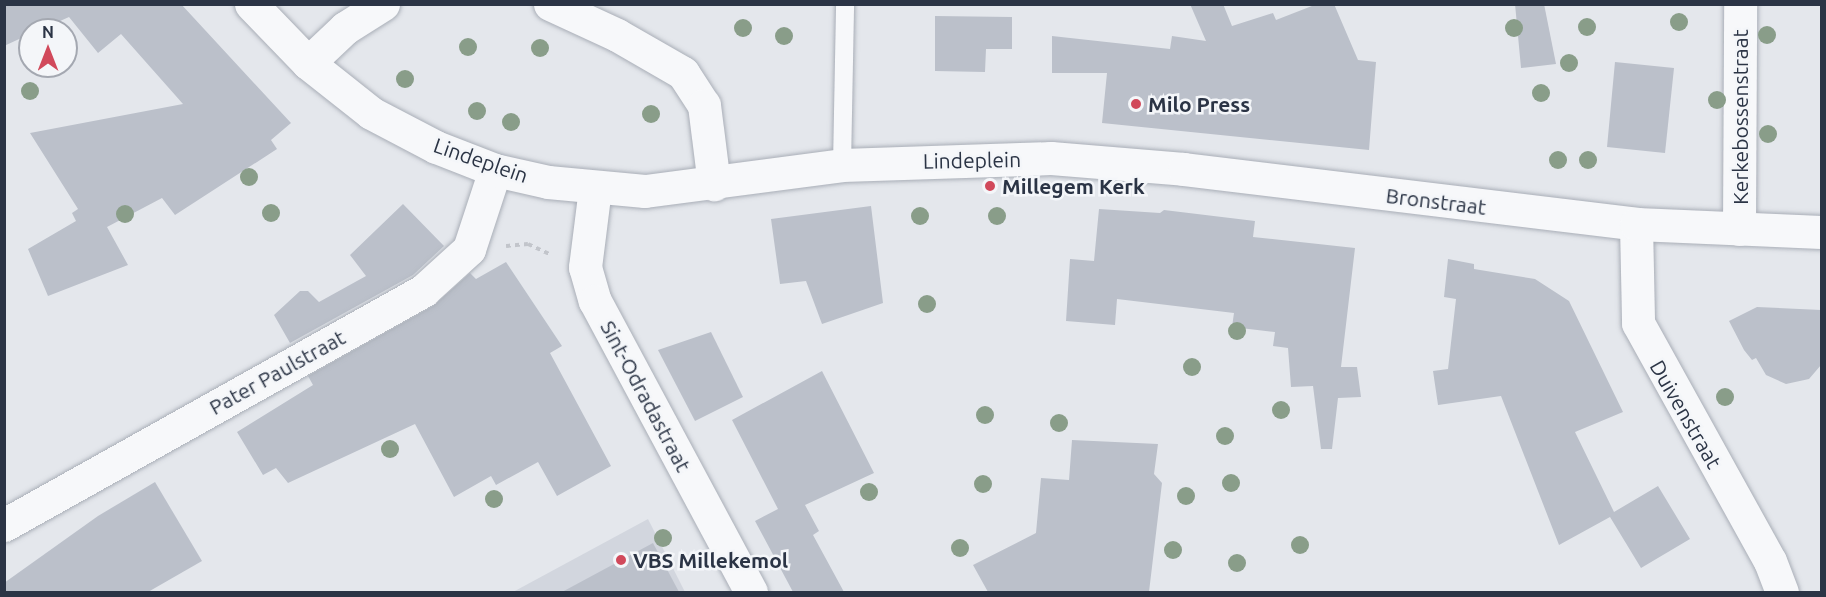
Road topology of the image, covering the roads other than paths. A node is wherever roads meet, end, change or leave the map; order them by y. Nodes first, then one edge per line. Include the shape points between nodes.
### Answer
1 (251, 4) edge
2 (383, 4) edge
3 (550, 4) edge
4 (845, 4) edge
5 (1740, 4) edge
6 (308, 63) junction
7 (1051, 158) joint
8 (842, 165) junction
9 (495, 170) junction
10 (714, 184) junction
11 (595, 188) junction
12 (1636, 224) junction
13 (1739, 229) junction
14 (1821, 232) edge
15 (4, 525) edge
16 (751, 592) edge
17 (1782, 592) edge

1 - 6 street, Lindeplein
2 - 6 street via 345,28
3 - 10 street via 617,35 682,73 704,105
4 - 8 lane
5 - 13 street, Kerkebossenstraat
6 - 9 street, Lindeplein via 371,113 436,147
7 - 8 street, Lindeplein
7 - 12 street, Bronstraat via 1184,169
8 - 10 street, Lindeplein
9 - 11 street, Lindeplein
9 - 15 street, Pater Paulstraat via 469,249 424,290
10 - 11 street, Lindeplein via 645,191
11 - 16 street, Sint-Odradastraat via 585,267 595,301
12 - 13 street, Bronstraat
12 - 17 street, Duivenstraat via 1638,324 1770,561
13 - 14 street, Bronstraat

